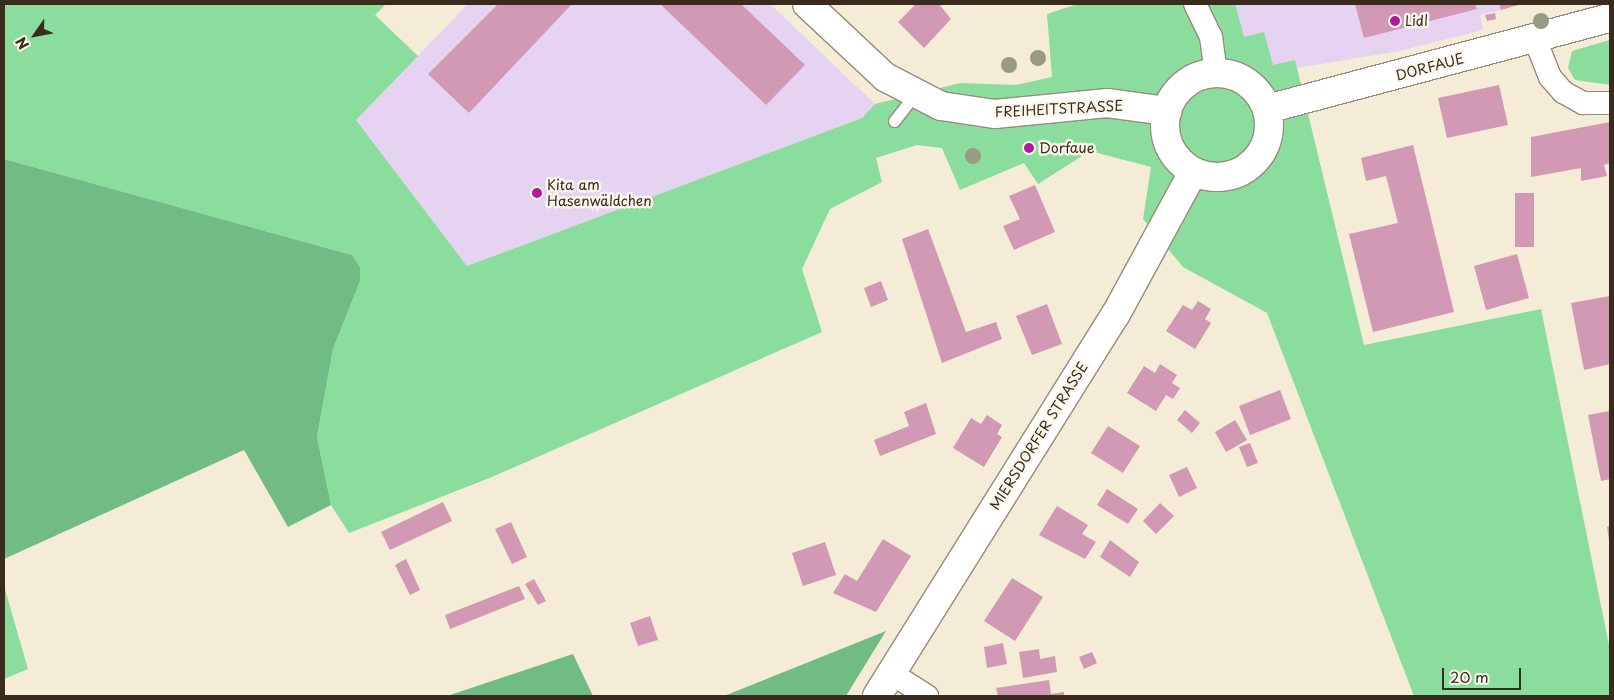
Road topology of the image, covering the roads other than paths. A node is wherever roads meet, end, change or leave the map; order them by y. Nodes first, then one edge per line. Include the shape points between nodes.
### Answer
1 (807, 4) edge
2 (1195, 4) edge
3 (1610, 18) edge
4 (1534, 39) junction
5 (1216, 73) junction
6 (915, 94) junction
7 (1610, 103) edge
8 (1267, 109) junction
9 (1167, 111) junction
10 (894, 122) dead end
11 (1193, 172) junction
12 (891, 673) junction
13 (877, 696) edge
14 (927, 696) edge

1 - 6 street, FREIHEITSTRASSE via 885,77
2 - 5 street via 1211,37
3 - 4 street, DORFAUE
4 - 7 street via 1550,77 1563,92 1583,103
4 - 8 street, DORFAUE
5 - 8 street via 1247,82
5 - 9 street via 1185,84
6 - 9 street, FREIHEITSTRASSE via 941,106 995,114 1107,103
6 - 10 lane
8 - 11 street via 1267,141 1249,168 1217,178
9 - 11 street via 1168,142 1178,160
11 - 12 street, MIERSDORFER STRASSE via 1116,314
12 - 13 street, MIERSDORFER STRASSE
12 - 14 street

